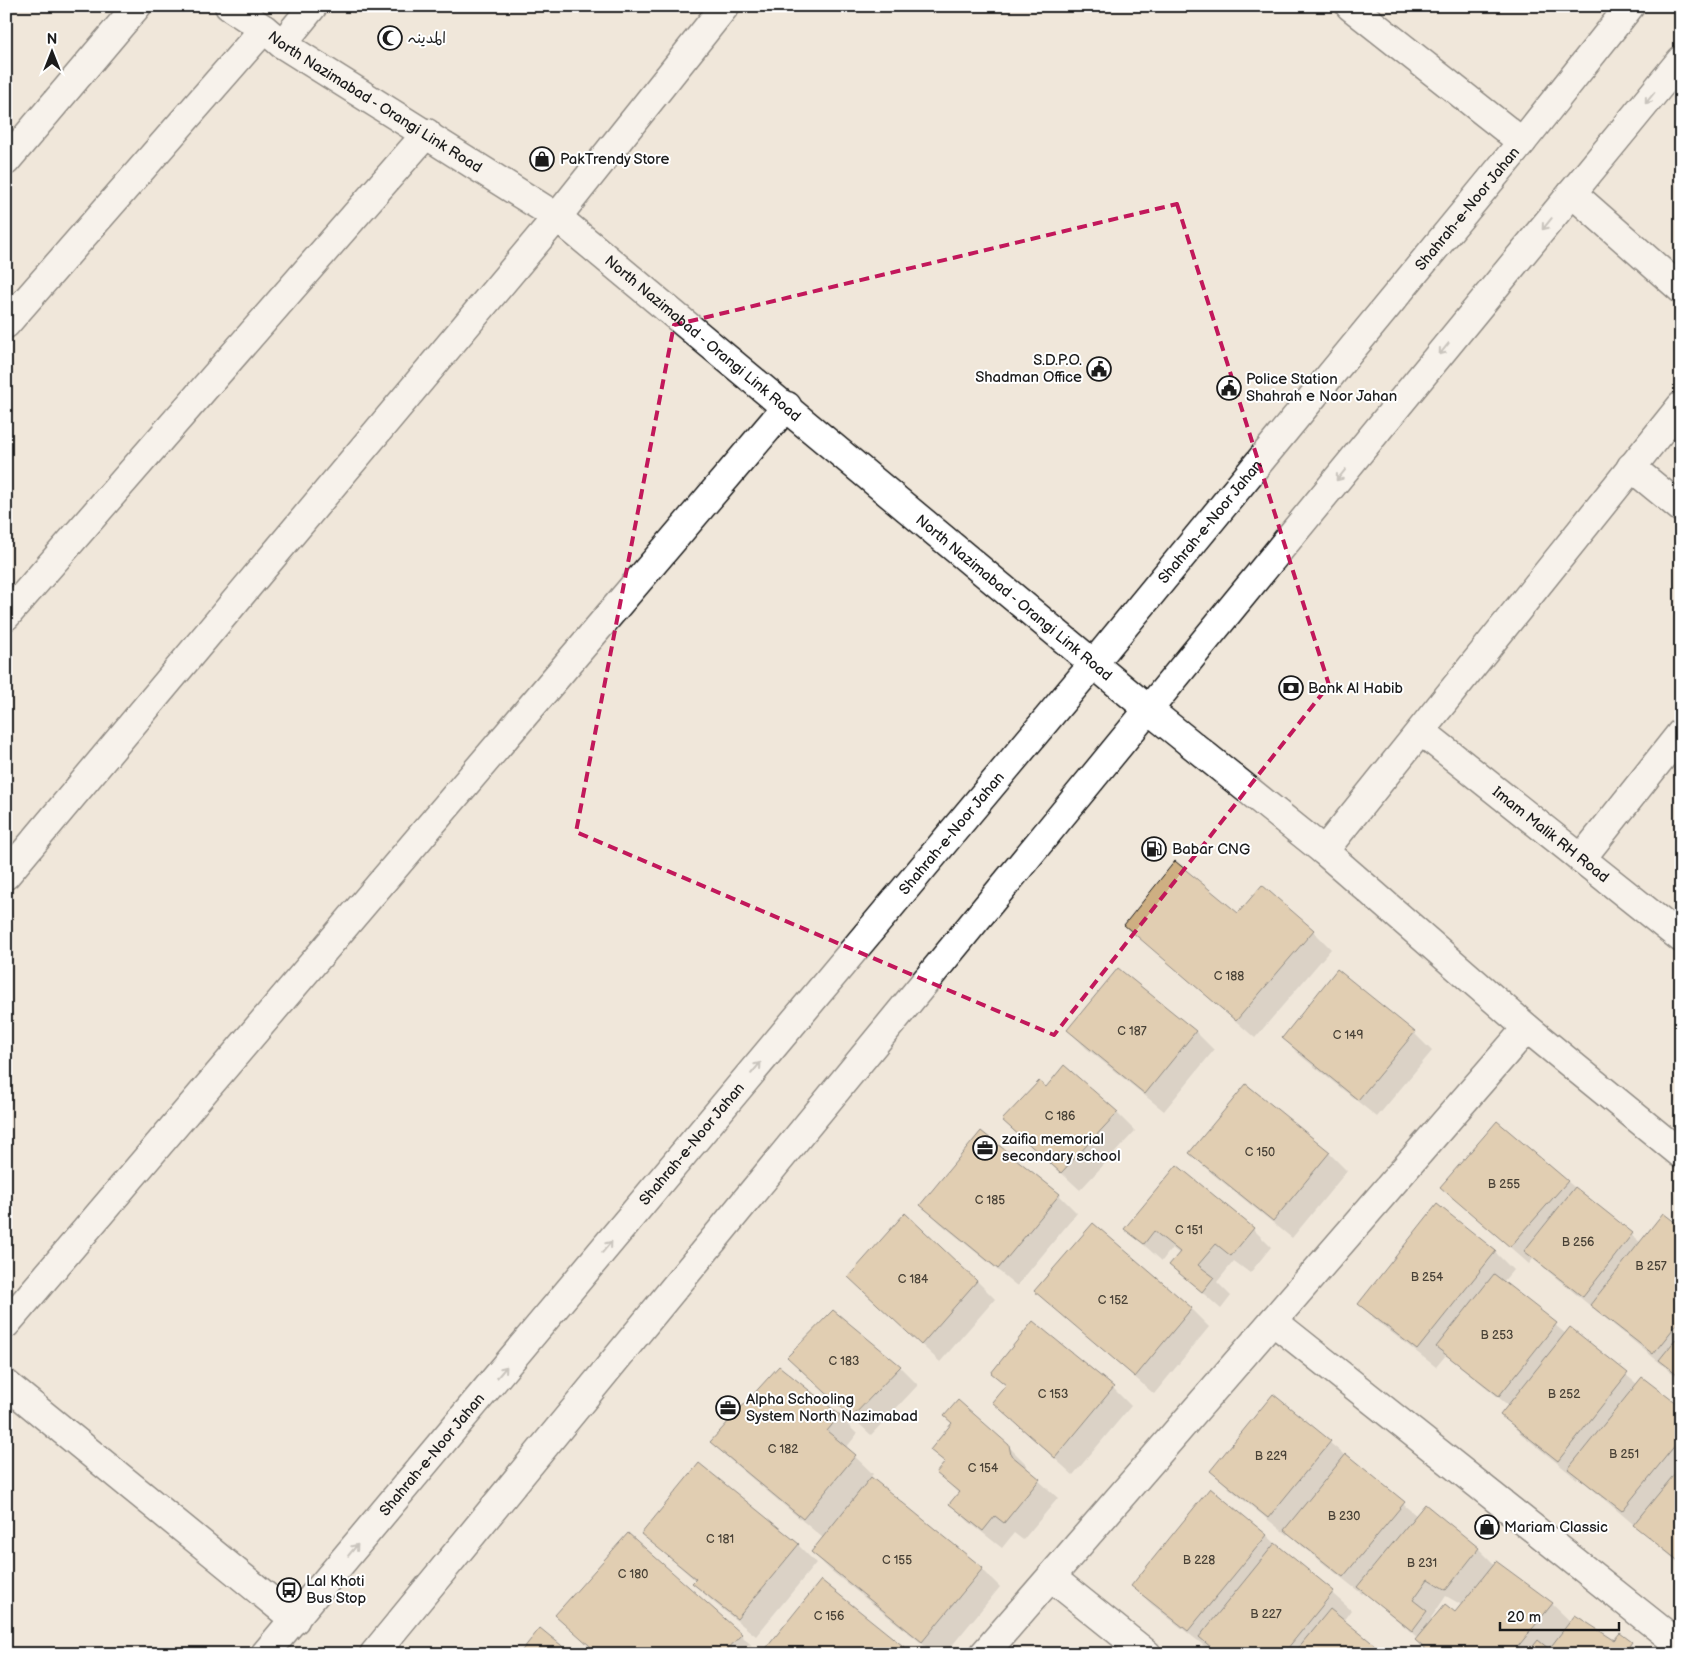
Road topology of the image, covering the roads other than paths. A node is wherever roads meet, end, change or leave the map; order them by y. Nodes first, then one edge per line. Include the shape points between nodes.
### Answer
1 (137, 6) edge
2 (229, 6) edge
3 (313, 6) edge
4 (725, 6) edge
5 (1350, 6) edge
6 (1630, 6) edge
7 (273, 36) junction
8 (1681, 60) edge
9 (427, 133) junction
10 (1522, 142) junction
11 (6, 161) edge
12 (1572, 193) junction
13 (557, 217) junction
14 (1681, 289) edge
15 (6, 324) edge
16 (787, 406) junction
17 (1681, 406) edge
18 (1631, 467) junction
19 (1681, 508) edge
20 (6, 616) edge
21 (1094, 663) junction
22 (1149, 710) junction
23 (1421, 731) junction
24 (1681, 733) edge
25 (1324, 851) junction
26 (1581, 859) junction
27 (6, 876) edge
28 (1681, 938) edge
29 (1527, 1028) junction
30 (1681, 1154) edge
31 (1273, 1321) junction
32 (6, 1324) edge
33 (6, 1384) edge
34 (1051, 1577) junction
35 (295, 1620) junction
36 (1681, 1646) edge
37 (265, 1654) edge
38 (374, 1654) edge
39 (984, 1654) edge
40 (1147, 1654) edge

1 - 11 street
2 - 7 street, North Nazimabad - Orangi Link Road
3 - 7 street
4 - 13 street
5 - 10 street
6 - 10 street, Shahrah-e-Noor Jahan
7 - 9 street, North Nazimabad - Orangi Link Road
7 - 15 street
8 -> 12 street
9 - 13 street, North Nazimabad - Orangi Link Road
9 - 20 street
10 - 21 street, Shahrah-e-Noor Jahan
12 - 14 street
12 -> 22 street
13 - 16 street, North Nazimabad - Orangi Link Road
13 - 27 street
16 - 21 street, North Nazimabad - Orangi Link Road
16 - 32 street
17 - 18 street
18 - 19 street
18 - 23 street
21 - 22 street, North Nazimabad - Orangi Link Road
35 -> 21 street, Shahrah-e-Noor Jahan
22 - 25 street, North Nazimabad - Orangi Link Road
22 - 38 street
23 - 25 street
23 - 26 street, Imam Malik RH Road
24 - 26 street
25 - 29 street, North Nazimabad - Orangi Link Road
26 - 28 street, Imam Malik RH Road
29 - 30 street, North Nazimabad - Orangi Link Road
29 - 31 street
31 - 34 street
31 - 36 street
33 - 35 street
34 - 39 street
34 - 40 street
35 - 37 street, Shahrah-e-Noor Jahan

